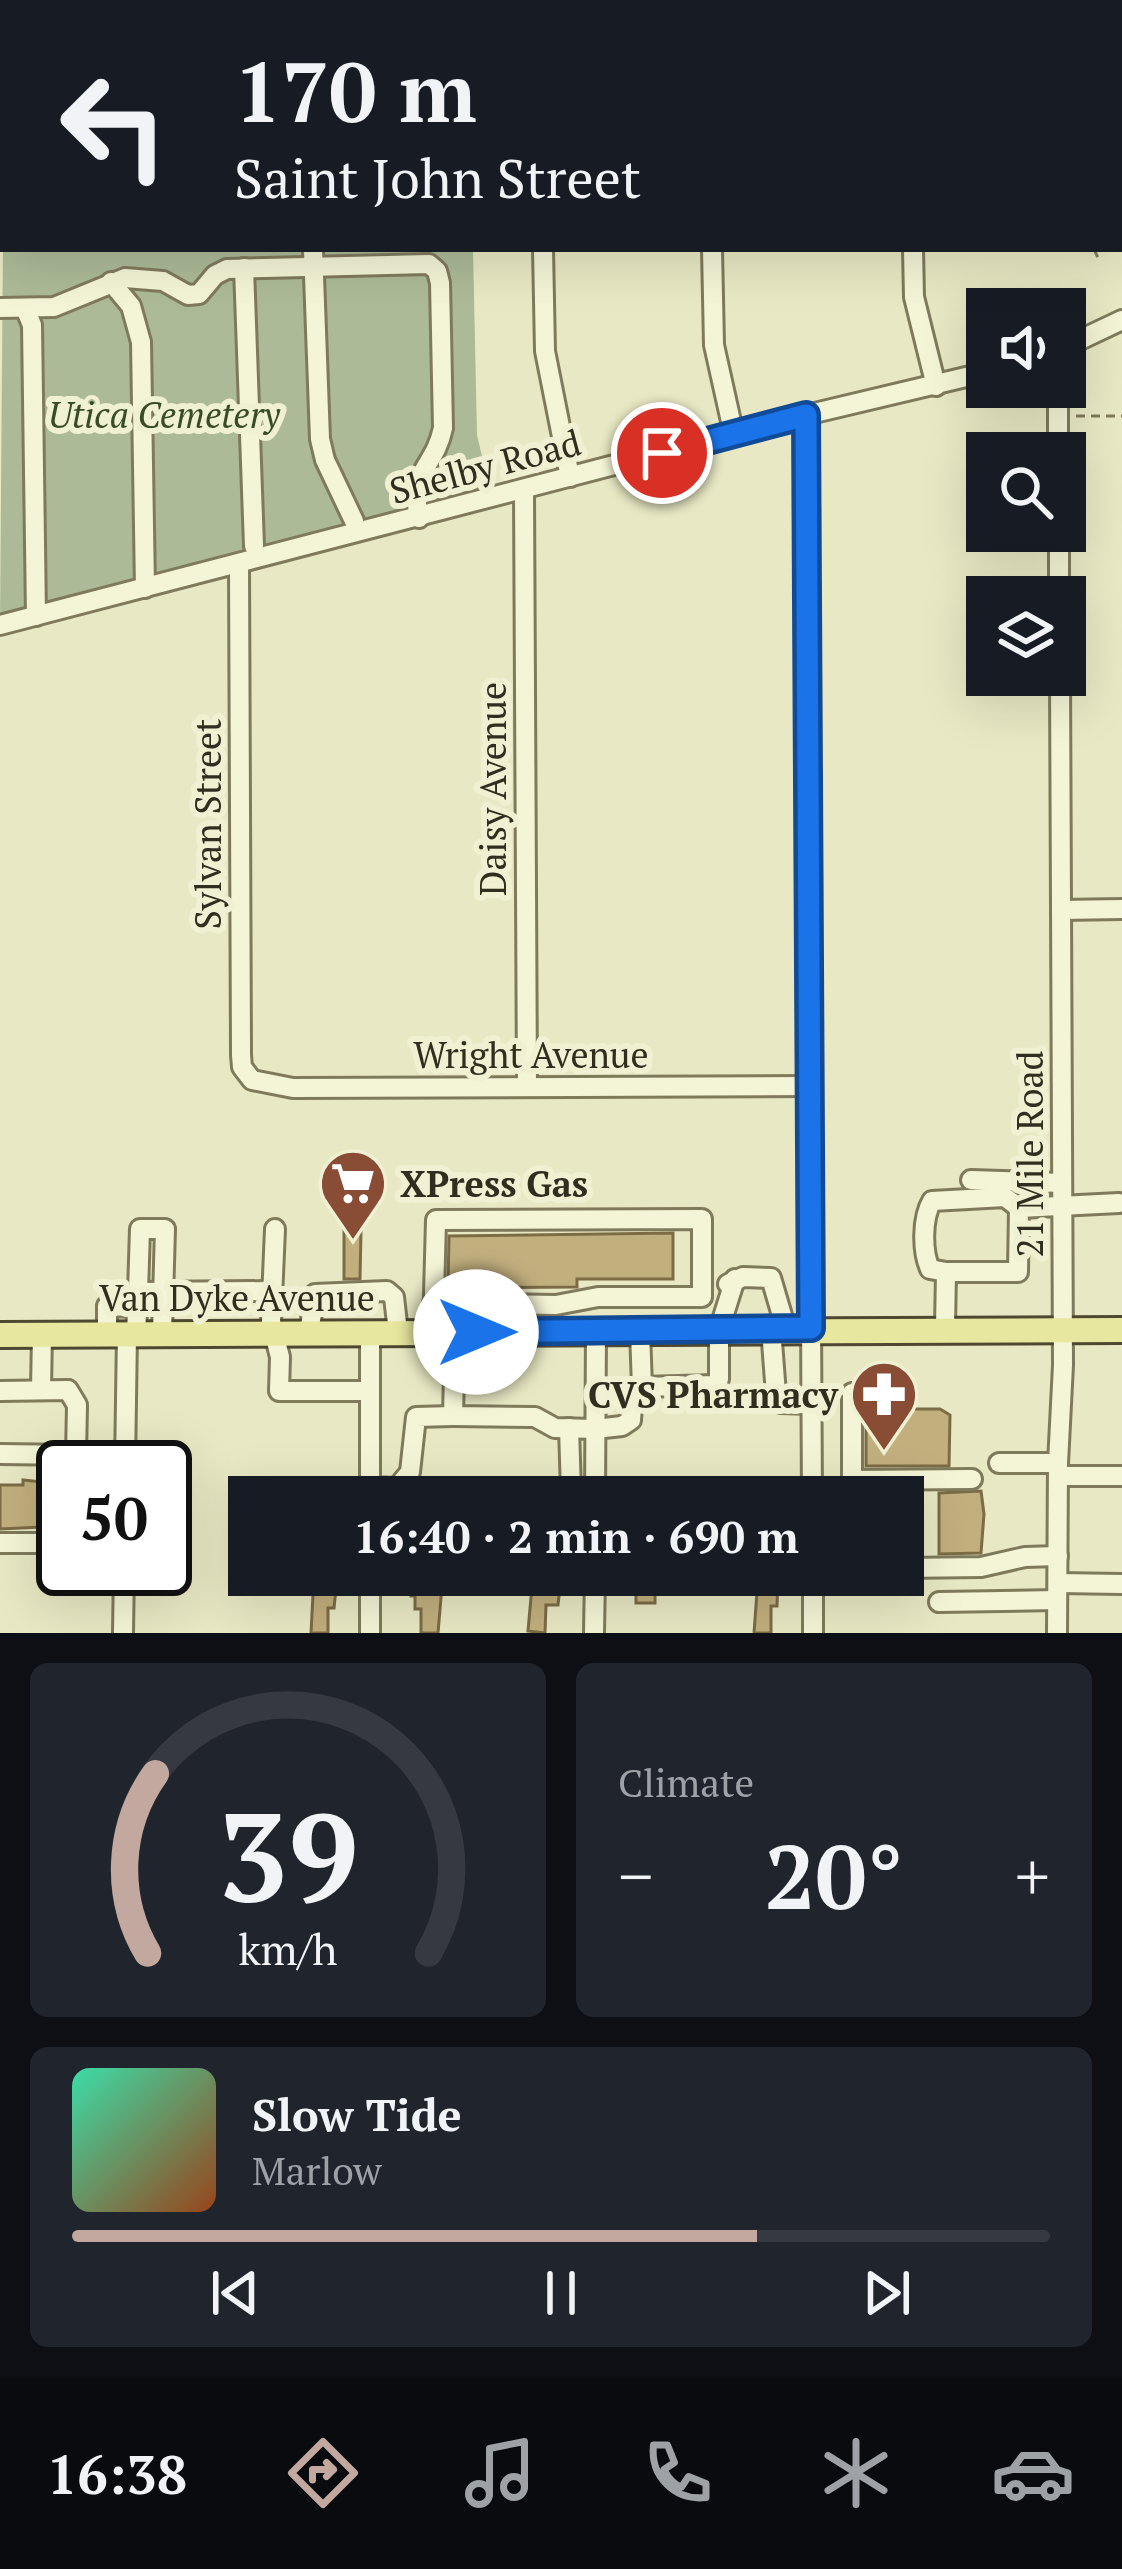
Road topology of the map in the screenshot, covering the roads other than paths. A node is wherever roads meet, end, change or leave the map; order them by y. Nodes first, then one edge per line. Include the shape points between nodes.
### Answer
1 (543, 252) edge
2 (712, 252) edge
3 (913, 252) edge
4 (314, 258) edge
5 (244, 268) junction
6 (111, 282) junction
7 (0, 308) edge
8 (26, 308) junction
9 (1122, 320) edge
10 (1086, 336) edge
11 (966, 378) edge
12 (937, 386) junction
13 (806, 415) junction
14 (734, 435) junction
15 (570, 477) junction
16 (524, 491) junction
17 (419, 518) junction
18 (354, 521) dead end
19 (254, 546) dead end
20 (239, 564) junction
21 (146, 588) junction
22 (36, 616) junction
23 (0, 625) edge
24 (1060, 696) edge
25 (1122, 909) edge
26 (1061, 910) junction
27 (252, 1080) joint
28 (811, 1085) junction
29 (527, 1086) junction
30 (971, 1180) dead end
31 (1062, 1183) junction
32 (1119, 1203) edge
33 (1063, 1206) junction
34 (1019, 1208) junction
35 (275, 1229) dead end
36 (946, 1272) junction
37 (735, 1279) junction
38 (272, 1291) junction
39 (162, 1293) junction
40 (661, 1297) junction
41 (702, 1297) junction
42 (138, 1299) junction
43 (434, 1303) junction
44 (476, 1303) junction
45 (571, 1303) junction
46 (945, 1328) junction
47 (789, 1329) junction
48 (651, 1330) junction
49 (719, 1330) junction
50 (1063, 1330) junction
51 (1122, 1330) edge
52 (584, 1331) junction
53 (370, 1332) junction
54 (398, 1332) junction
55 (454, 1332) junction
56 (123, 1333) junction
57 (162, 1333) junction
58 (274, 1333) junction
59 (309, 1333) junction
60 (42, 1334) junction
61 (0, 1335) edge
62 (639, 1388) junction
63 (41, 1390) junction
64 (370, 1390) junction
65 (0, 1391) edge
66 (852, 1393) dead end
67 (811, 1404) junction
68 (453, 1416) junction
69 (569, 1428) junction
70 (595, 1429) junction
71 (75, 1440) edge
72 (125, 1440) edge
73 (812, 1447) junction
74 (852, 1447) junction
75 (0, 1454) edge
76 (36, 1457) edge
77 (999, 1463) dead end
78 (1058, 1469) junction
79 (370, 1476) edge
80 (407, 1476) edge
81 (570, 1476) edge
82 (595, 1476) edge
83 (812, 1476) edge
84 (1122, 1476) edge
85 (971, 1479) dead end
86 (0, 1543) edge
87 (36, 1543) edge
88 (1058, 1556) junction
89 (924, 1568) edge
90 (1122, 1584) edge
91 (1058, 1591) junction
92 (124, 1596) edge
93 (370, 1596) edge
94 (595, 1596) edge
95 (813, 1596) edge
96 (940, 1602) dead end
97 (123, 1633) edge
98 (370, 1633) edge
99 (594, 1633) edge
100 (813, 1633) edge
101 (1057, 1633) edge

1 - 15 street via 545,352
2 - 14 street via 714,346
3 - 12 street via 914,297
4 - 5 street
4 - 17 street via 378,267 420,262 437,271 443,428 414,492
4 - 18 street via 320,439
5 - 6 street via 215,275 199,294 143,277
5 - 19 street
6 - 8 street via 54,307
6 - 21 street via 131,306 141,342
7 - 8 street
8 - 22 street
9 - 10 street
11 - 12 street, Shelby Road
12 - 13 street, Shelby Road
13 - 14 street, Shelby Road
13 - 28 street
14 - 15 street, Shelby Road
15 - 16 street, Shelby Road
16 - 17 street, Shelby Road
16 - 29 street, Daisy Avenue
17 - 20 street, Shelby Road
20 - 21 street, Shelby Road
20 - 27 street, Sylvan Street via 241,1055
21 - 22 street, Shelby Road
22 - 23 street, Shelby Road
24 - 26 street, 21 Mile Road
25 - 26 street
26 - 31 street, 21 Mile Road
27 - 29 street, Wright Avenue via 293,1088
28 - 29 street, Wright Avenue
28 - 47 street
30 - 31 street
31 - 33 street, 21 Mile Road
32 - 33 street
33 - 34 street
33 - 50 street, 21 Mile Road
34 - 36 street via 1018,1272
34 - 36 street via 1005,1197 932,1201 926,1261
35 - 38 street
36 - 46 street
37 - 41 street
37 - 47 street via 771,1278
37 - 49 street
38 - 39 street
38 - 58 street
39 - 42 street
39 - 42 street via 164,1229 140,1229
39 - 57 street
40 - 41 street
40 - 45 street
40 - 48 street
41 - 43 street via 702,1219 436,1220
42 - 56 street
42 - 56 street via 107,1306
43 - 44 street
43 - 55 street
44 - 45 street
44 - 55 street
45 - 52 street
46 - 47 main road, Van Dyke Avenue
46 - 50 main road, Van Dyke Avenue
47 - 49 main road, Van Dyke Avenue
47 - 67 street
47 - 67 street via 776,1394 781,1402
48 - 49 main road, Van Dyke Avenue
48 - 52 main road, Van Dyke Avenue
48 - 62 street
49 - 62 street via 715,1385
50 - 51 main road, Van Dyke Avenue
50 - 78 street, 21 Mile Road
52 - 55 main road, Van Dyke Avenue
52 - 70 street
53 - 54 main road, Van Dyke Avenue
53 - 59 main road, Van Dyke Avenue
53 - 64 street
54 - 55 main road, Van Dyke Avenue
54 - 59 street via 387,1291 316,1294
55 - 68 street
56 - 57 main road, Van Dyke Avenue
56 - 60 main road, Van Dyke Avenue
56 - 72 street
57 - 58 main road, Van Dyke Avenue
58 - 59 main road, Van Dyke Avenue
58 - 64 street via 278,1391
60 - 61 main road, Van Dyke Avenue
60 - 63 street
62 - 70 street via 629,1423
63 - 65 street
63 - 71 street via 74,1396
64 - 79 street
66 - 74 street
67 - 73 street
68 - 69 street via 536,1417
68 - 80 street via 416,1417
69 - 70 street
69 - 81 street
70 - 82 street
73 - 74 street
73 - 83 street
74 - 85 street via 852,1480
75 - 76 street
77 - 78 street
78 - 84 street
78 - 88 street, 21 Mile Road
86 - 87 street
88 - 89 street
88 - 91 street, 21 Mile Road
90 - 91 street
91 - 96 street
91 - 101 street, 21 Mile Road
92 - 97 street
93 - 98 street
94 - 99 street
95 - 100 street

